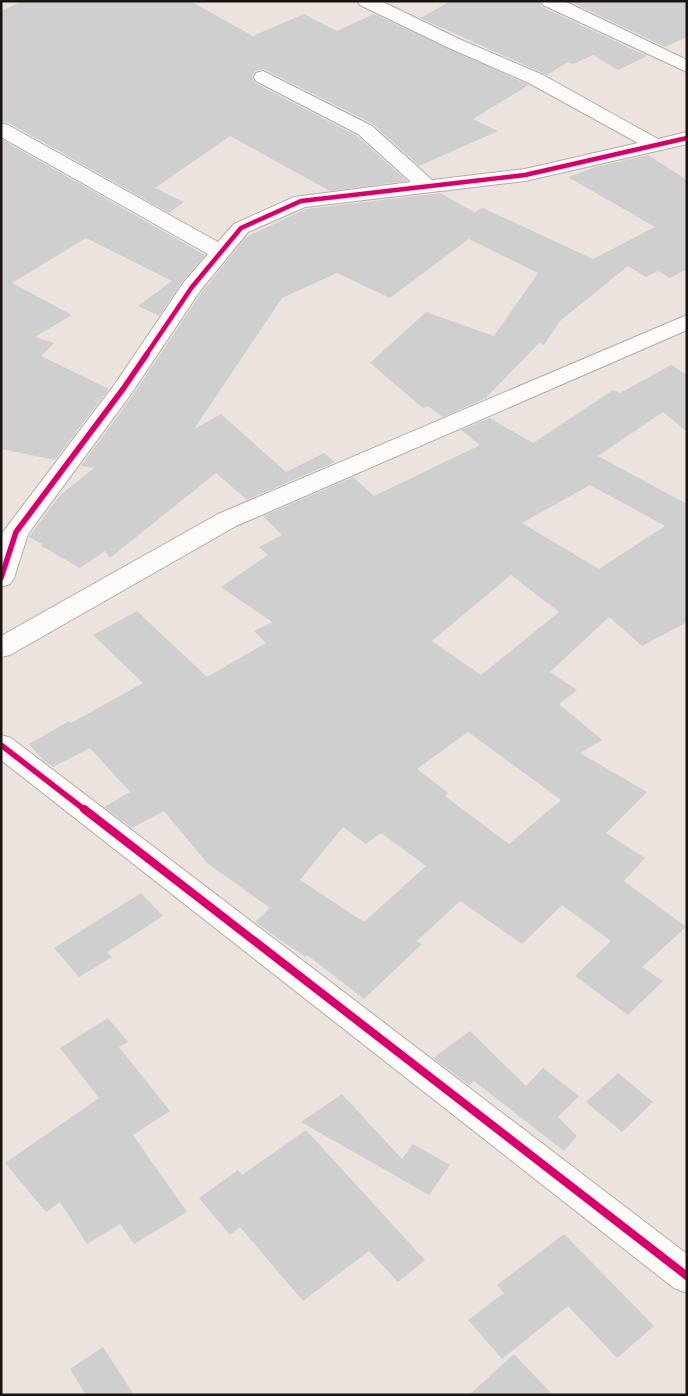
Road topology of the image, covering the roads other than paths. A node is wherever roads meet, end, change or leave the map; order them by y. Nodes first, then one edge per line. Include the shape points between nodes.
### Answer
1 (366, 1) edge
2 (549, 1) edge
3 (687, 67) edge
4 (262, 77) dead end
5 (1, 129) edge
6 (687, 138) edge
7 (655, 145) junction
8 (428, 187) junction
9 (221, 252) junction
10 (687, 322) edge
11 (9, 528) edge
12 (1, 578) edge
13 (1, 648) edge
14 (1, 745) edge
15 (687, 1276) edge

1 - 7 street via 536,79
2 - 3 street
4 - 8 street via 365,130
5 - 9 street
6 - 7 street
7 - 8 street via 525,175
8 - 9 street via 300,201 241,228
9 - 11 street via 192,287 123,389
10 - 13 street via 227,520
11 - 12 street
14 - 15 street

